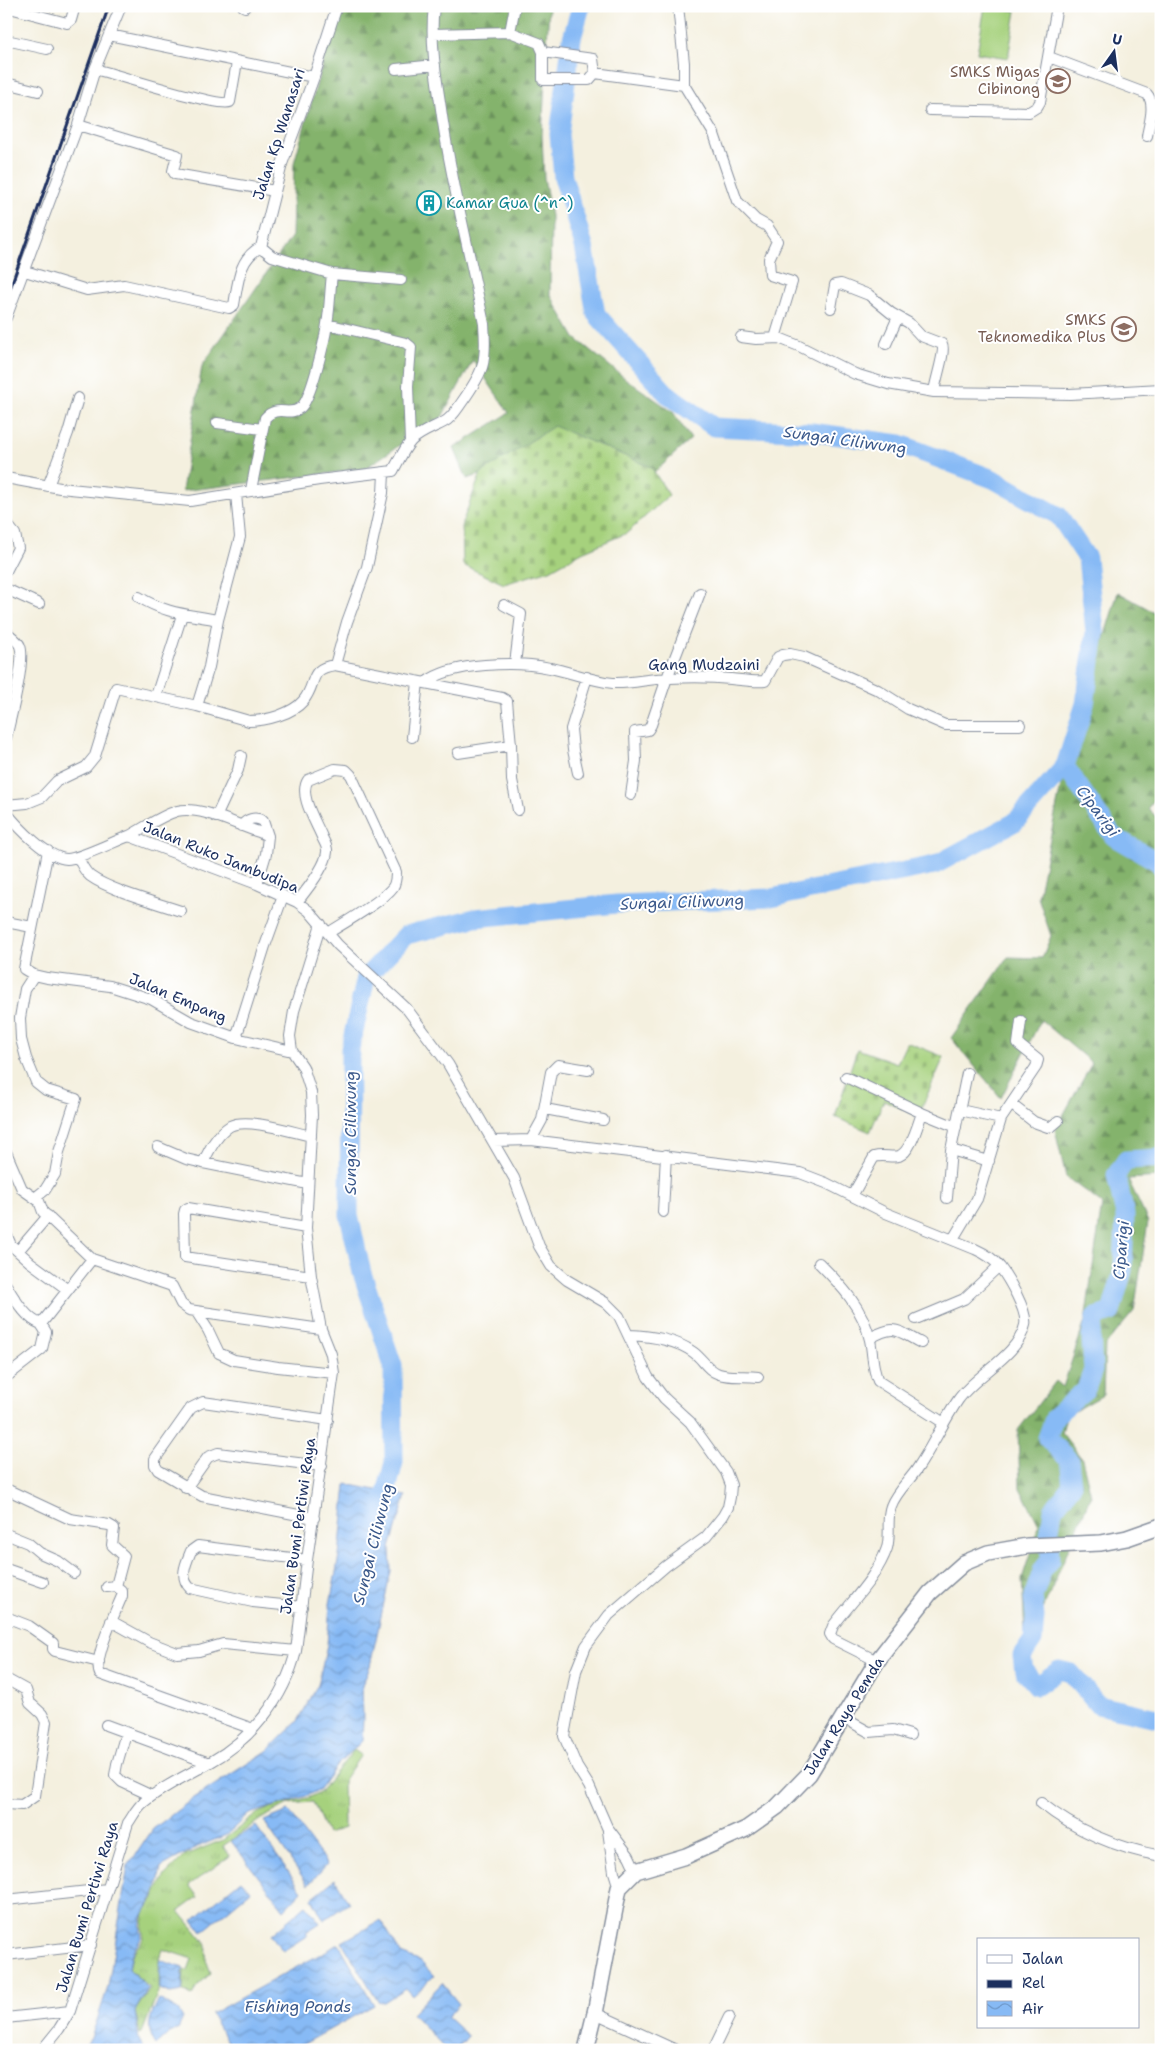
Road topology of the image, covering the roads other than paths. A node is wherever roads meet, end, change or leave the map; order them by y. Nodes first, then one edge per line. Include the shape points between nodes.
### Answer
1 (6, 6) edge
2 (75, 6) edge
3 (121, 6) edge
4 (337, 6) edge
5 (434, 6) edge
6 (516, 6) edge
7 (678, 6) edge
8 (1057, 6) edge
9 (30, 9) edge
10 (510, 32) junction
11 (433, 34) junction
12 (109, 35) junction
13 (6, 40) edge
14 (47, 49) dead end
15 (543, 52) junction
16 (1049, 58) junction
17 (237, 62) junction
18 (435, 66) junction
19 (95, 68) junction
20 (396, 69) dead end
21 (592, 76) junction
22 (314, 78) junction
23 (6, 83) edge
24 (684, 85) junction
25 (38, 92) dead end
26 (930, 110) dead end
27 (78, 125) junction
28 (1148, 136) dead end
29 (274, 191) junction
30 (261, 247) junction
31 (25, 271) junction
32 (332, 274) junction
33 (401, 280) dead end
34 (831, 308) dead end
35 (898, 317) junction
36 (6, 318) edge
37 (327, 324) junction
38 (740, 337) dead end
39 (775, 338) junction
40 (886, 344) dead end
41 (1161, 390) edge
42 (934, 392) junction
43 (78, 398) dead end
44 (218, 423) dead end
45 (262, 429) junction
46 (410, 442) junction
47 (384, 473) junction
48 (6, 478) edge
49 (48, 486) junction
50 (251, 490) junction
51 (236, 494) junction
52 (6, 523) edge
53 (6, 571) edge
54 (6, 589) edge
55 (700, 593) dead end
56 (139, 597) dead end
57 (39, 604) dead end
58 (504, 605) dead end
59 (182, 615) junction
60 (218, 620) junction
61 (6, 632) edge
62 (515, 664) junction
63 (335, 665) junction
64 (587, 677) junction
65 (667, 678) junction
66 (421, 682) junction
67 (156, 696) junction
68 (197, 706) junction
69 (1020, 725) dead end
70 (412, 737) dead end
71 (6, 738) edge
72 (511, 746) junction
73 (458, 753) dead end
74 (241, 756) dead end
75 (578, 773) dead end
76 (631, 795) dead end
77 (6, 805) edge
78 (518, 810) dead end
79 (6, 812) edge
80 (216, 817) junction
81 (129, 836) junction
82 (48, 851) junction
83 (78, 857) junction
84 (256, 884) junction
85 (283, 896) junction
86 (297, 902) junction
87 (181, 911) dead end
88 (6, 922) edge
89 (320, 924) junction
90 (32, 927) junction
91 (328, 933) junction
92 (34, 975) junction
93 (1020, 1021) dead end
94 (236, 1038) junction
95 (292, 1051) junction
96 (588, 1070) dead end
97 (968, 1073) dead end
98 (846, 1077) dead end
99 (1012, 1105) junction
100 (545, 1109) junction
101 (960, 1110) junction
102 (922, 1113) junction
103 (1001, 1118) junction
104 (603, 1120) dead end
105 (1058, 1121) dead end
106 (956, 1127) junction
107 (311, 1136) junction
108 (531, 1140) junction
109 (493, 1141) junction
110 (158, 1147) dead end
111 (951, 1150) junction
112 (6, 1152) edge
113 (666, 1155) junction
114 (989, 1161) junction
115 (203, 1163) junction
116 (308, 1184) junction
117 (852, 1196) junction
118 (36, 1198) junction
119 (947, 1198) dead end
120 (663, 1212) dead end
121 (48, 1216) junction
122 (306, 1228) junction
123 (6, 1234) edge
124 (953, 1239) junction
125 (18, 1251) junction
126 (92, 1259) junction
127 (819, 1263) dead end
128 (999, 1266) junction
129 (311, 1276) junction
130 (6, 1285) edge
131 (68, 1290) junction
132 (196, 1311) junction
133 (916, 1319) dead end
134 (41, 1324) junction
135 (321, 1329) junction
136 (630, 1335) junction
137 (870, 1338) junction
138 (921, 1343) dead end
139 (334, 1373) junction
140 (6, 1376) edge
141 (758, 1377) dead end
142 (328, 1420) junction
143 (944, 1423) junction
144 (322, 1466) junction
145 (186, 1488) junction
146 (6, 1489) edge
147 (314, 1518) junction
148 (1161, 1526) edge
149 (6, 1534) edge
150 (307, 1560) junction
151 (6, 1569) edge
152 (74, 1573) dead end
153 (44, 1582) dead end
154 (302, 1607) junction
155 (6, 1617) edge
156 (112, 1622) junction
157 (296, 1651) junction
158 (877, 1661) junction
159 (99, 1662) junction
160 (6, 1679) edge
161 (842, 1717) junction
162 (106, 1725) dead end
163 (253, 1729) junction
164 (126, 1733) junction
165 (910, 1735) dead end
166 (209, 1763) junction
167 (152, 1796) junction
168 (1041, 1803) dead end
169 (6, 1804) edge
170 (607, 1827) junction
171 (1161, 1856) edge
172 (636, 1871) junction
173 (619, 1888) junction
174 (107, 1889) junction
175 (6, 1900) edge
176 (91, 1945) junction
177 (6, 1955) edge
178 (70, 2011) junction
179 (596, 2013) junction
180 (729, 2017) dead end
181 (6, 2018) edge
182 (589, 2049) edge
183 (42, 2050) edge
184 (676, 2050) edge
185 (713, 2050) edge

1 - 9 street
2 - 9 street via 71,20 67,22
3 - 12 street
4 - 22 street, Jalan Kp Wanasari
5 - 11 street
6 - 10 street
7 - 24 street
8 - 16 street
10 - 11 street
10 - 15 street via 539,43
11 - 18 street
12 - 17 street
12 - 19 street
13 - 14 street
15 - 21 street via 593,59
15 - 21 street via 543,80
16 - 26 street via 1040,102 1029,112
16 - 28 street via 1147,94 1152,104
17 - 19 street via 232,96 227,104
17 - 22 street
18 - 20 street
18 - 46 street via 446,144 484,324 486,355 479,378 452,416
19 - 27 street
21 - 24 street
22 - 29 street, Jalan Kp Wanasari
23 - 25 street
24 - 39 street via 714,134 737,201 767,226 777,241 769,259 770,275 792,282
27 - 29 street via 177,155 175,174
27 - 31 street
29 - 30 street, Jalan Kp Wanasari
30 - 31 street via 244,262 234,305 227,308 124,285 87,290
30 - 32 street via 272,256
31 - 36 street
32 - 33 street
32 - 37 street
34 - 35 street via 835,285 841,284 869,295
35 - 40 street
35 - 42 street via 922,336 944,346
37 - 45 street via 306,402 294,411 270,413
37 - 46 street via 409,344
38 - 39 street via 756,340
39 - 42 street via 870,380
41 - 42 street via 1070,394
43 - 49 street
44 - 45 street
45 - 50 street
46 - 47 street via 393,471
47 - 50 street
47 - 63 street via 367,567
48 - 49 street
49 - 51 street via 176,501
50 - 51 street
51 - 60 street via 240,537
52 - 53 street via 15,534 18,548
54 - 57 street
55 - 65 street
56 - 59 street
58 - 62 street via 520,614
59 - 60 street
59 - 67 street
60 - 68 street
61 - 71 street via 19,644 22,652
62 - 64 street, Gang Mudzaini
62 - 66 street, Gang Mudzaini via 456,670
63 - 66 street
63 - 68 street via 318,671 297,706 271,719 249,721
64 - 65 street, Gang Mudzaini via 613,683
64 - 75 street via 571,729
65 - 69 street, Gang Mudzaini via 765,681 778,658 790,654 804,657 878,690 908,709 944,725
65 - 76 street via 650,729 635,732 636,761
66 - 70 street
66 - 72 street via 505,700
67 - 68 street
67 - 77 street via 116,688 91,763 57,781 42,797 27,804
72 - 73 street
72 - 78 street via 512,780
74 - 80 street via 238,770
79 - 82 street, Jalan Ruko Jambudipa
80 - 81 street via 178,811
80 - 84 street via 268,836
81 - 83 street, Jalan Ruko Jambudipa
81 - 84 street, Jalan Ruko Jambudipa
82 - 83 street, Jalan Ruko Jambudipa via 67,859
82 - 90 street
83 - 87 street via 90,876
84 - 85 street, Jalan Ruko Jambudipa
85 - 86 street, Jalan Ruko Jambudipa
85 - 94 street
86 - 89 street, Jalan Ruko Jambudipa
86 - 91 street via 324,862 327,852 304,796 305,784 335,769 346,770 351,774 396,872 396,881 362,912
88 - 90 street
89 - 91 street, Jalan Ruko Jambudipa
89 - 95 street, Jalan Bumi Pertiwi Raya via 294,1011 290,1036
90 - 92 street via 24,969
91 - 109 street, Jalan Ruko Jambudipa via 407,1009 425,1031
92 - 94 street, Jalan Empang via 110,986 151,999 191,1022
92 - 118 street via 25,989 20,1018 26,1058 36,1082 46,1090 76,1099 55,1174
93 - 99 street via 1018,1044 1038,1060 1034,1073
94 - 95 street, Jalan Empang
95 - 107 street, Jalan Bumi Pertiwi Raya via 303,1067 311,1092
96 - 100 street via 558,1065 554,1068
97 - 101 street
98 - 102 street
99 - 103 street
99 - 105 street via 1040,1125 1052,1126
100 - 104 street
100 - 108 street
101 - 103 street
101 - 106 street
102 - 106 street
102 - 117 street via 906,1152 899,1156 874,1157
103 - 114 street
106 - 111 street
107 - 115 street via 239,1123 223,1132
107 - 116 street, Jalan Bumi Pertiwi Raya
108 - 109 street
108 - 113 street
109 - 136 street, Jalan Ruko Jambudipa via 514,1178 539,1246 551,1266 567,1280 606,1303 619,1316
110 - 115 street
111 - 114 street
111 - 119 street
112 - 118 street via 22,1190
113 - 117 street via 800,1173
113 - 120 street
114 - 124 street via 977,1199
115 - 116 street
116 - 122 street, Jalan Bumi Pertiwi Raya
117 - 124 street
118 - 121 street
121 - 125 street
121 - 126 street
122 - 129 street, Jalan Bumi Pertiwi Raya
122 - 129 street via 188,1208 184,1214 185,1257
123 - 125 street
124 - 128 street via 988,1256
125 - 131 street
126 - 131 street
126 - 132 street via 172,1286 181,1304
127 - 137 street via 840,1283 860,1312
128 - 133 street via 964,1300
128 - 143 street via 1026,1318 1020,1339 966,1389
129 - 135 street, Jalan Bumi Pertiwi Raya
130 - 134 street via 31,1319
131 - 134 street
132 - 135 street
132 - 139 street via 219,1353 234,1360
134 - 140 street via 46,1332 42,1349
135 - 139 street, Jalan Bumi Pertiwi Raya via 331,1354
136 - 141 street via 652,1336 682,1345 709,1370 719,1374
136 - 170 street, Jalan Ruko Jambudipa via 648,1377 664,1398 690,1422 726,1472 731,1485 723,1516 706,1537 609,1615 586,1646 576,1671 564,1736
137 - 138 street via 888,1329
137 - 143 street via 878,1381
139 - 142 street, Jalan Bumi Pertiwi Raya
142 - 144 street, Jalan Bumi Pertiwi Raya
142 - 145 street via 203,1402 197,1404 155,1459 158,1470
143 - 158 street via 890,1507 886,1549 872,1577 830,1634 833,1639
144 - 145 street via 218,1453 208,1457
144 - 147 street, Jalan Bumi Pertiwi Raya
145 - 147 street via 202,1496
146 - 156 street via 70,1519 114,1528 112,1545 124,1556 111,1586 122,1591
147 - 150 street, Jalan Bumi Pertiwi Raya
148 - 158 main road, Jalan Raya Pemda via 1102,1543 1027,1546 988,1552 964,1563 930,1593
149 - 152 street via 28,1543
150 - 154 street, Jalan Bumi Pertiwi Raya
150 - 154 street via 198,1546 190,1550 184,1573 190,1588 253,1602
151 - 153 street
154 - 157 street, Jalan Bumi Pertiwi Raya
155 - 159 street via 53,1642 55,1651
156 - 157 street via 178,1653 223,1644
156 - 159 street
157 - 163 street, Jalan Bumi Pertiwi Raya via 282,1690
158 - 161 main road, Jalan Raya Pemda
159 - 163 street via 98,1670 106,1678
160 - 169 street via 26,1690 30,1703 46,1722 35,1796 22,1805
161 - 165 street via 869,1732 893,1730
161 - 172 main road, Jalan Raya Pemda via 809,1774 778,1807 746,1829 686,1856
162 - 164 street
163 - 166 street, Jalan Bumi Pertiwi Raya
164 - 166 street
164 - 167 street via 116,1775 122,1782
166 - 167 street, Jalan Bumi Pertiwi Raya
167 - 174 street, Jalan Bumi Pertiwi Raya via 143,1802 128,1823
168 - 171 street via 1097,1837
170 - 172 street
170 - 173 street
172 - 173 main road, Jalan Raya Pemda
173 - 179 main road
174 - 175 street
174 - 176 street, Jalan Bumi Pertiwi Raya
176 - 177 street
176 - 178 street, Jalan Bumi Pertiwi Raya
178 - 181 street
178 - 183 street, Jalan Bumi Pertiwi Raya
179 - 182 main road
179 - 184 street
180 - 185 street

